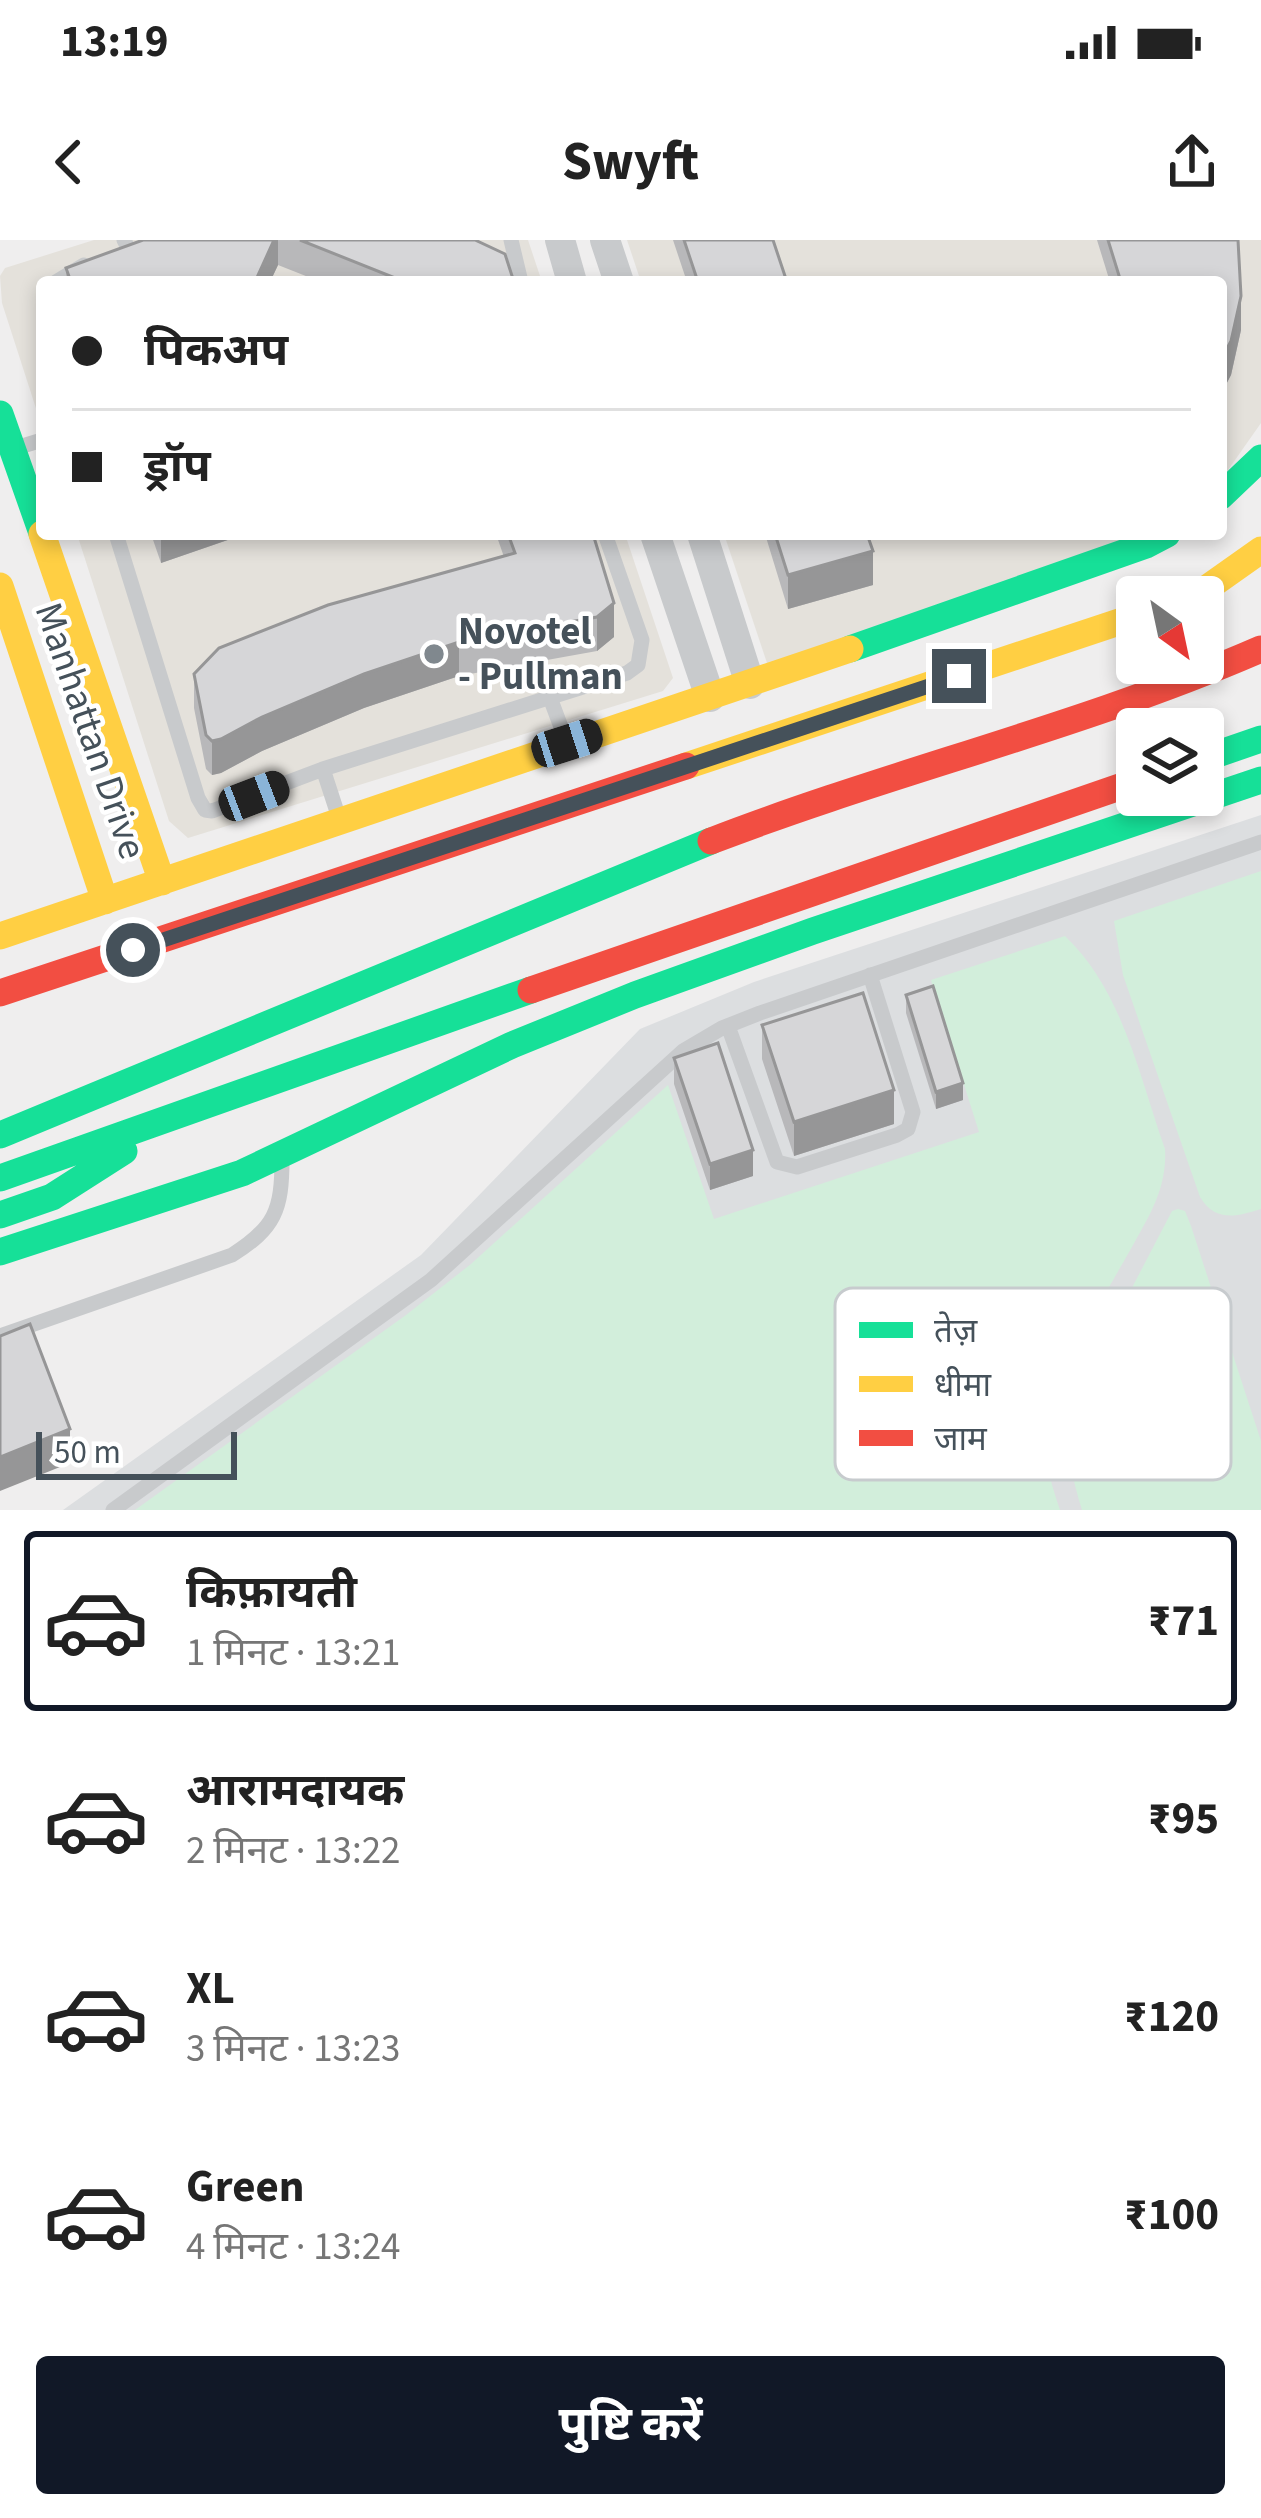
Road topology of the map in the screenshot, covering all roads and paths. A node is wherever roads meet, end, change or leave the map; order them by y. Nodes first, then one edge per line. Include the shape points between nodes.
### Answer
1 (145, 240) edge
2 (511, 240) edge
3 (560, 240) edge
4 (605, 240) edge
5 (125, 243) edge
6 (110, 254) edge
7 (92, 261) edge
8 (66, 276) edge
9 (520, 276) edge
10 (564, 276) edge
11 (617, 276) edge
12 (0, 414) edge
13 (36, 442) edge
14 (13, 449) junction
15 (1261, 458) edge
16 (1227, 490) edge
17 (36, 516) edge
18 (44, 540) edge
19 (118, 540) edge
20 (606, 540) edge
21 (658, 540) edge
22 (704, 540) edge
23 (1156, 540) edge
24 (1261, 550) edge
25 (1261, 563) edge
26 (1222, 576) edge
27 (1224, 580) edge
28 (0, 586) edge
29 (1116, 623) edge
30 (1261, 649) edge
31 (750, 684) junction
32 (549, 695) junction
33 (710, 697) junction
34 (1261, 739) edge
35 (567, 743) junction
36 (1224, 752) edge
37 (323, 769) junction
38 (1261, 780) edge
39 (1116, 788) edge
40 (340, 820) junction
41 (472, 839) junction
42 (1261, 842) edge
43 (162, 882) junction
44 (105, 901) junction
45 (0, 936) edge
46 (871, 975) junction
47 (0, 993) edge
48 (728, 1025) junction
49 (228, 1043) junction
50 (0, 1136) edge
51 (282, 1156) junction
52 (0, 1178) edge
53 (0, 1215) edge
54 (0, 1252) edge
55 (0, 1336) edge
56 (113, 1510) edge

1 - 5 lane
2 - 9 lane
3 - 10 street
4 - 11 street
5 - 6 lane
7 - 8 lane
12 - 14 street, Manhattan Drive
13 - 14 lane
14 - 17 street, Manhattan Drive
15 - 16 street
18 - 43 street, Manhattan Drive
19 - 37 lane via 200,805 219,809
20 - 32 lane via 642,654 627,673
21 - 33 street
22 - 31 street
23 - 31 street
24 - 26 street
25 - 27 street
28 - 44 street, Manhattan Drive
29 - 41 street
30 - 49 street via 757,824
31 - 33 street
32 - 35 lane
32 - 37 lane
33 - 35 street
33 - 41 street via 625,757 539,790
34 - 36 street
35 - 40 street
37 - 40 lane
38 - 51 street via 610,1005
39 - 52 street
40 - 43 street
41 - 47 street
42 - 46 lane
43 - 44 street
44 - 45 street
46 - 48 lane
46 - 48 lane via 914,1112 897,1135 797,1167 777,1162
48 - 56 lane via 669,1063 431,1280
49 - 50 street
49 - 53 street via 181,1102 88,1178
51 - 54 street via 176,1199
51 - 55 lane via 271,1223 232,1256

